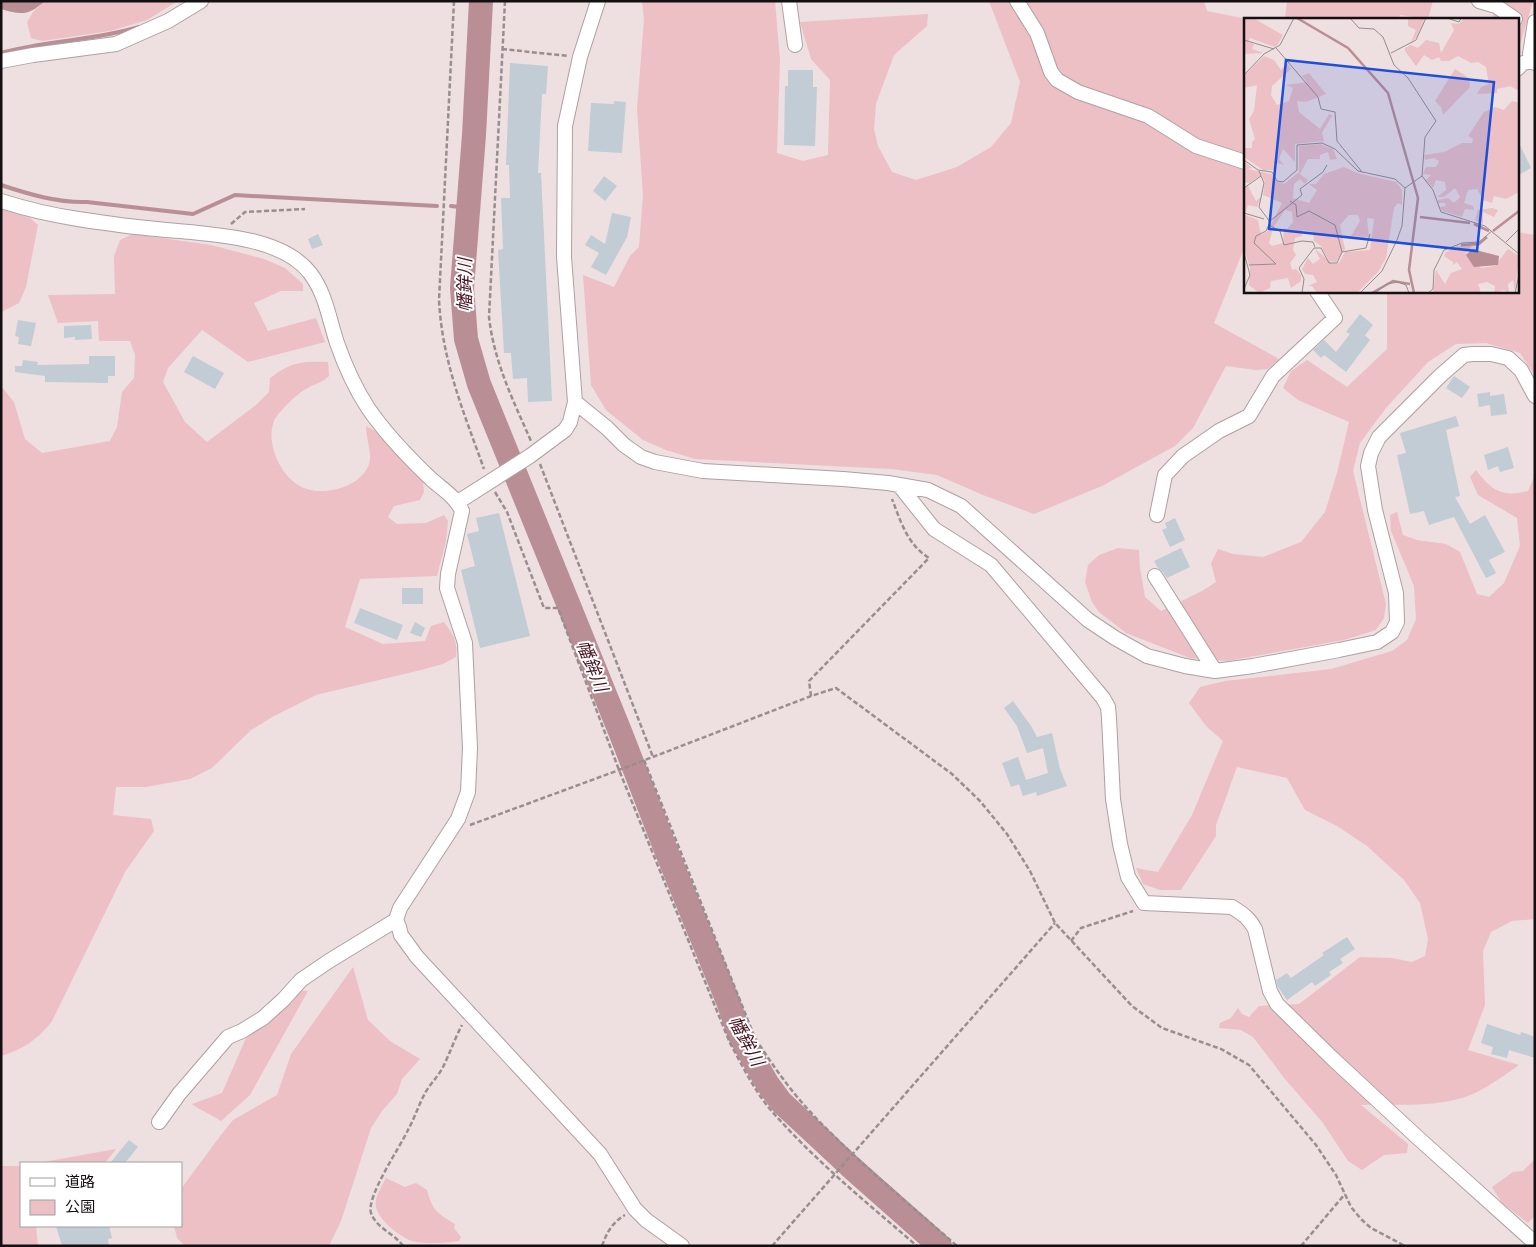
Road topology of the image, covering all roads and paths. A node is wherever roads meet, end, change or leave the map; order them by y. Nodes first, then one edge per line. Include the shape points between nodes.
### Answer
1 (201, 1) edge
2 (454, 1) edge
3 (505, 1) edge
4 (598, 1) edge
5 (789, 1) edge
6 (1017, 1) edge
7 (1479, 1) edge
8 (1513, 18) edge
9 (1518, 21) edge
10 (1534, 26) edge
11 (795, 45) dead end
12 (502, 48) junction
13 (580, 57) junction
14 (1, 61) edge
15 (1534, 62) edge
16 (1518, 68) edge
17 (1244, 162) edge
18 (1, 200) edge
19 (305, 209) dead end
20 (222, 235) junction
21 (1318, 292) edge
22 (1535, 396) edge
23 (575, 402) junction
24 (533, 454) junction
25 (492, 480) junction
26 (894, 484) junction
27 (458, 502) junction
28 (1157, 515) dead end
29 (1155, 576) dead end
30 (1215, 671) junction
31 (811, 696) junction
32 (653, 757) junction
33 (644, 760) junction
34 (619, 770) junction
35 (450, 832) junction
36 (1144, 903) junction
37 (396, 920) junction
38 (1055, 923) junction
39 (1071, 941) junction
40 (469, 1013) junction
41 (159, 1122) dead end
42 (852, 1153) junction
43 (834, 1174) junction
44 (1345, 1194) junction
45 (635, 1209) junction
46 (1535, 1243) edge
47 (403, 1246) edge
48 (602, 1246) edge
49 (682, 1246) edge
50 (772, 1246) edge
51 (917, 1246) edge
52 (957, 1246) edge
53 (1301, 1246) edge
54 (1405, 1246) edge

1 - 14 street via 168,21 116,44
2 - 25 path via 440,328 461,404
3 - 12 path
4 - 13 street
5 - 11 street
6 - 17 street via 1037,33 1056,80 1078,92 1148,116 1196,146
7 - 8 street via 1496,6
9 - 10 street via 1526,27
10 - 15 street via 1530,54
12 - 13 path
12 - 24 path via 489,317 500,370
13 - 23 street via 565,126 564,158 564,257
15 - 16 street via 1523,63
18 - 20 street via 78,219
19 - 20 path via 244,212
20 - 27 street via 275,249 292,257 308,271 322,294 342,358 369,408 430,478
21 - 28 street via 1335,318 1274,376 1248,416 1182,456 1165,475
22 - 30 street via 1521,370 1508,358 1491,354 1464,355 1379,437 1368,466 1375,510 1396,593 1397,622 1392,632 1377,642
23 - 24 street via 565,430
23 - 26 street via 624,446 655,462 703,471
24 - 25 street
24 - 32 path
25 - 27 street
25 - 34 path via 544,608 558,608
26 - 30 street via 928,490 961,506 1088,620 1115,638 1147,656
26 - 31 path via 891,498 903,527 917,550 929,558 809,681
26 - 36 street via 934,529 991,565 1103,698 1108,708 1113,799 1120,844 1128,877
27 - 35 street via 462,511 447,588 465,643 470,748 468,792
29 - 30 street
31 - 32 path
31 - 38 path via 836,688 952,774 980,800 1007,834
32 - 33 path
33 - 34 path
33 - 42 path via 756,1038 777,1072 815,1117
34 - 35 path
34 - 43 path via 730,1043 769,1107
35 - 37 street via 420,874
36 - 39 path via 1138,909 1081,928
36 - 46 street via 1232,907 1245,915 1255,929 1270,991 1277,1004
37 - 40 street via 401,935 418,957
37 - 41 street via 301,980 263,1018 228,1037 178,1094
38 - 39 path
38 - 42 path
39 - 44 path via 1132,1006 1162,1028 1221,1049 1249,1065 1316,1145
40 - 45 street via 600,1154
40 - 47 path via 443,1068 424,1095 409,1130 376,1188 370,1206 378,1224
42 - 43 path
42 - 52 path
43 - 50 path
43 - 51 path
44 - 53 path
44 - 54 path via 1351,1207 1371,1228
45 - 48 path via 616,1220
45 - 49 street

